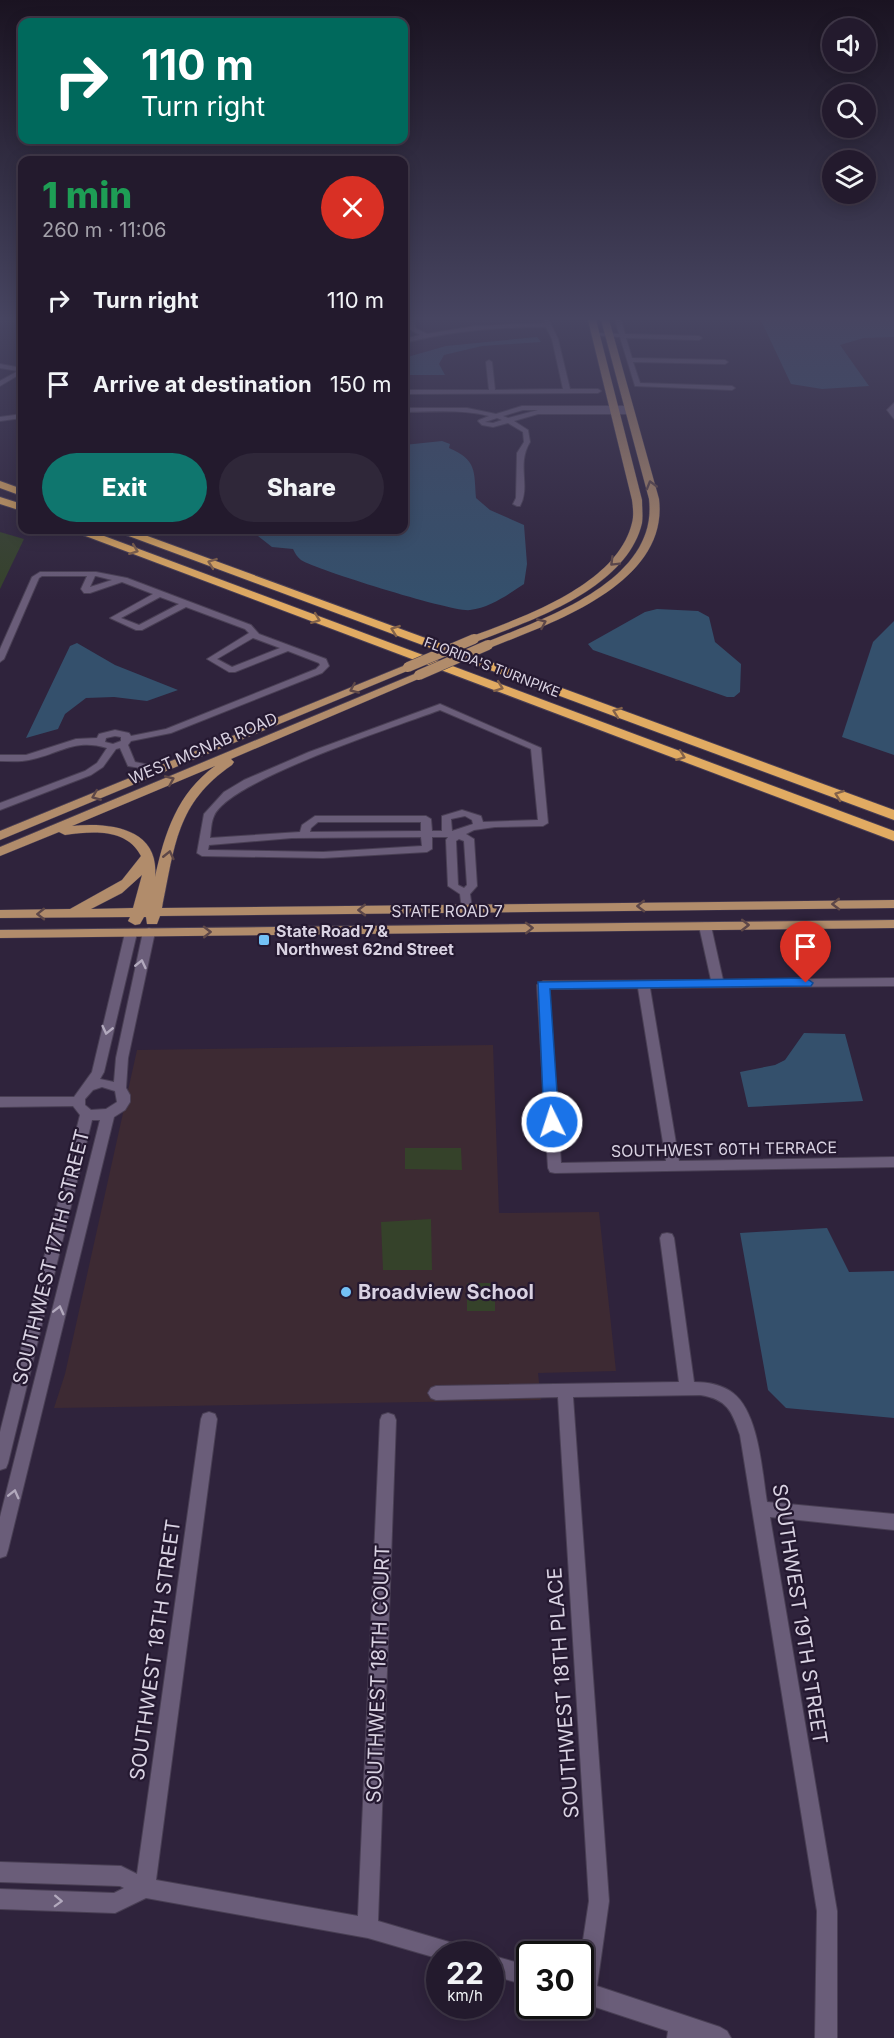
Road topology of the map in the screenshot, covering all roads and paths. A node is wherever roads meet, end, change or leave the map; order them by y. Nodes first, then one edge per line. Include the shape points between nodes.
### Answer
1 (475, 411) edge
2 (510, 411) edge
3 (572, 411) edge
4 (614, 411) edge
5 (629, 411) edge
6 (494, 415) junction
7 (18, 417) edge
8 (0, 419) edge
9 (508, 419) junction
10 (0, 484) edge
11 (18, 491) edge
12 (0, 500) edge
13 (517, 504) dead end
14 (18, 507) edge
15 (90, 534) edge
16 (133, 534) edge
17 (92, 574) junction
18 (120, 580) junction
19 (161, 593) junction
20 (187, 603) junction
21 (254, 634) junction
22 (287, 648) junction
23 (0, 659) edge
24 (413, 671) junction
25 (99, 741) junction
26 (121, 741) junction
27 (250, 746) junction
28 (0, 759) edge
29 (161, 770) junction
30 (0, 807) edge
31 (894, 815) edge
32 (479, 827) junction
33 (426, 834) junction
34 (452, 834) junction
35 (304, 835) junction
36 (0, 836) edge
37 (38, 836) junction
38 (894, 836) edge
39 (204, 842) junction
40 (452, 850) junction
41 (470, 850) junction
42 (0, 852) edge
43 (148, 856) junction
44 (465, 893) junction
45 (894, 904) edge
46 (466, 908) junction
47 (532, 908) junction
48 (138, 912) junction
49 (154, 912) junction
50 (67, 913) junction
51 (0, 914) edge
52 (894, 924) edge
53 (705, 926) junction
54 (369, 928) junction
55 (470, 929) junction
56 (149, 932) junction
57 (131, 933) junction
58 (0, 934) edge
59 (894, 982) edge
60 (643, 984) junction
61 (718, 984) junction
62 (117, 991) junction
63 (134, 995) junction
64 (89, 1087) junction
65 (120, 1088) junction
66 (78, 1101) junction
67 (0, 1102) edge
68 (87, 1114) junction
69 (108, 1114) junction
70 (894, 1162) edge
71 (673, 1166) junction
72 (667, 1238) dead end
73 (687, 1388) junction
74 (565, 1390) junction
75 (435, 1393) dead end
76 (16, 1400) junction
77 (37, 1400) junction
78 (209, 1419) dead end
79 (388, 1420) dead end
80 (0, 1463) edge
81 (761, 1509) junction
82 (894, 1522) edge
83 (0, 1550) edge
84 (0, 1872) edge
85 (146, 1887) junction
86 (0, 1899) edge
87 (368, 1928) junction
88 (592, 1941) edge
89 (426, 1945) edge
90 (594, 1996) edge
91 (679, 2031) edge
92 (720, 2038) edge
93 (826, 2038) edge

1 - 6 street
2 - 6 street
3 - 9 street via 538,412
4 -> 24 main road, bridge via 637,500 637,523 617,561 586,586 526,619 474,639
24 -> 5 main road, bridge via 562,614 601,594 629,568 646,546 655,523 654,499
6 - 9 street
6 - 9 street via 481,423 493,425
7 - 8 street
9 - 13 street via 526,431 527,436 520,453
10 - 11 highway
12 - 14 highway
15 -> 38 highway, FLORIDA'S TURNPIKE
31 -> 16 highway, FLORIDA'S TURNPIKE
17 - 18 street, WEST MCNAB ROAD
17 - 18 street via 87,591
17 - 23 street, WEST MCNAB ROAD via 36,577
18 - 19 street, WEST MCNAB ROAD
19 - 20 street, WEST MCNAB ROAD
19 - 20 street via 114,618 139,628
20 - 21 street, WEST MCNAB ROAD via 248,627
21 - 22 street, WEST MCNAB ROAD
21 - 22 street via 211,659 232,670
22 - 26 street, WEST MCNAB ROAD via 323,661 325,666 168,731
24 - 27 main road, WEST MCNAB ROAD
24 -> 29 main road, WEST MCNAB ROAD
25 - 26 street, WEST MCNAB ROAD via 105,747
25 - 26 street, WEST MCNAB ROAD via 106,734
25 - 28 street, WEST MCNAB ROAD via 76,742 27,758
26 - 29 street, WEST MCNAB ROAD via 131,764
26 - 30 street, WEST MCNAB ROAD via 100,765 88,772
37 -> 27 main road, WEST MCNAB ROAD
49 -> 27 main road via 177,819 188,798 210,775
29 -> 36 main road, WEST MCNAB ROAD
32 - 34 street
32 - 34 street via 477,818 458,812 446,818
32 - 39 street via 543,824 536,748 440,708 247,782 208,814
33 - 34 street
33 - 35 street
33 - 35 street via 426,819 315,819
33 - 39 street via 427,849 323,855 202,853
34 - 40 street
34 - 41 street via 469,839
35 - 39 street
37 - 42 main road, WEST MCNAB ROAD
37 - 43 main road via 83,828 105,829 135,838
40 - 41 street
40 - 44 street via 453,886
41 - 44 street via 472,886
43 - 48 main road via 150,870
43 - 50 main road via 141,871 123,888
44 - 46 street
45 -> 47 main road, STATE ROAD 7
46 - 47 main road, STATE ROAD 7
46 -> 49 main road, STATE ROAD 7
46 - 54 main road via 459,916 445,921
47 - 55 main road via 493,914
48 - 49 main road, STATE ROAD 7
48 - 50 main road, STATE ROAD 7
48 - 57 main road
49 - 56 main road
50 -> 51 main road, STATE ROAD 7
53 -> 52 main road, STATE ROAD 7
55 -> 53 main road, STATE ROAD 7
53 - 61 street
54 - 55 main road, STATE ROAD 7
56 -> 54 main road, STATE ROAD 7
56 - 57 main road, STATE ROAD 7
63 -> 56 street
57 - 58 main road, STATE ROAD 7
57 - 62 street
59 - 61 street
60 - 61 street
60 - 71 street
60 - 71 street, SOUTHWEST 60TH TERRACE via 543,985 555,1168
62 - 63 street
62 -> 64 street via 98,1072
63 - 65 street
64 - 65 street via 102,1083
64 - 66 street
65 - 69 street via 124,1101
66 - 67 street
66 - 68 street
68 - 69 street
68 - 76 street, SOUTHWEST 17TH STREET
77 -> 69 street, SOUTHWEST 17TH STREET
70 - 71 street, SOUTHWEST 60TH TERRACE
72 - 73 street
73 - 74 street, SOUTHWEST 19TH STREET
73 - 81 street, SOUTHWEST 19TH STREET via 710,1388 727,1396 740,1410
74 - 75 street, SOUTHWEST 19TH STREET
74 - 88 street, SOUTHWEST 18TH PLACE via 599,1901
76 - 77 street
76 - 80 street, SOUTHWEST 17TH STREET
83 -> 77 street, SOUTHWEST 17TH STREET
78 - 85 street, SOUTHWEST 18TH STREET
79 - 87 street, SOUTHWEST 18TH COURT
81 - 82 street
81 - 93 street, SOUTHWEST 19TH STREET via 827,1911
84 - 85 street via 121,1876
86 -> 85 street via 115,1903
85 - 87 street
87 - 89 street
90 - 91 street
91 - 92 street

